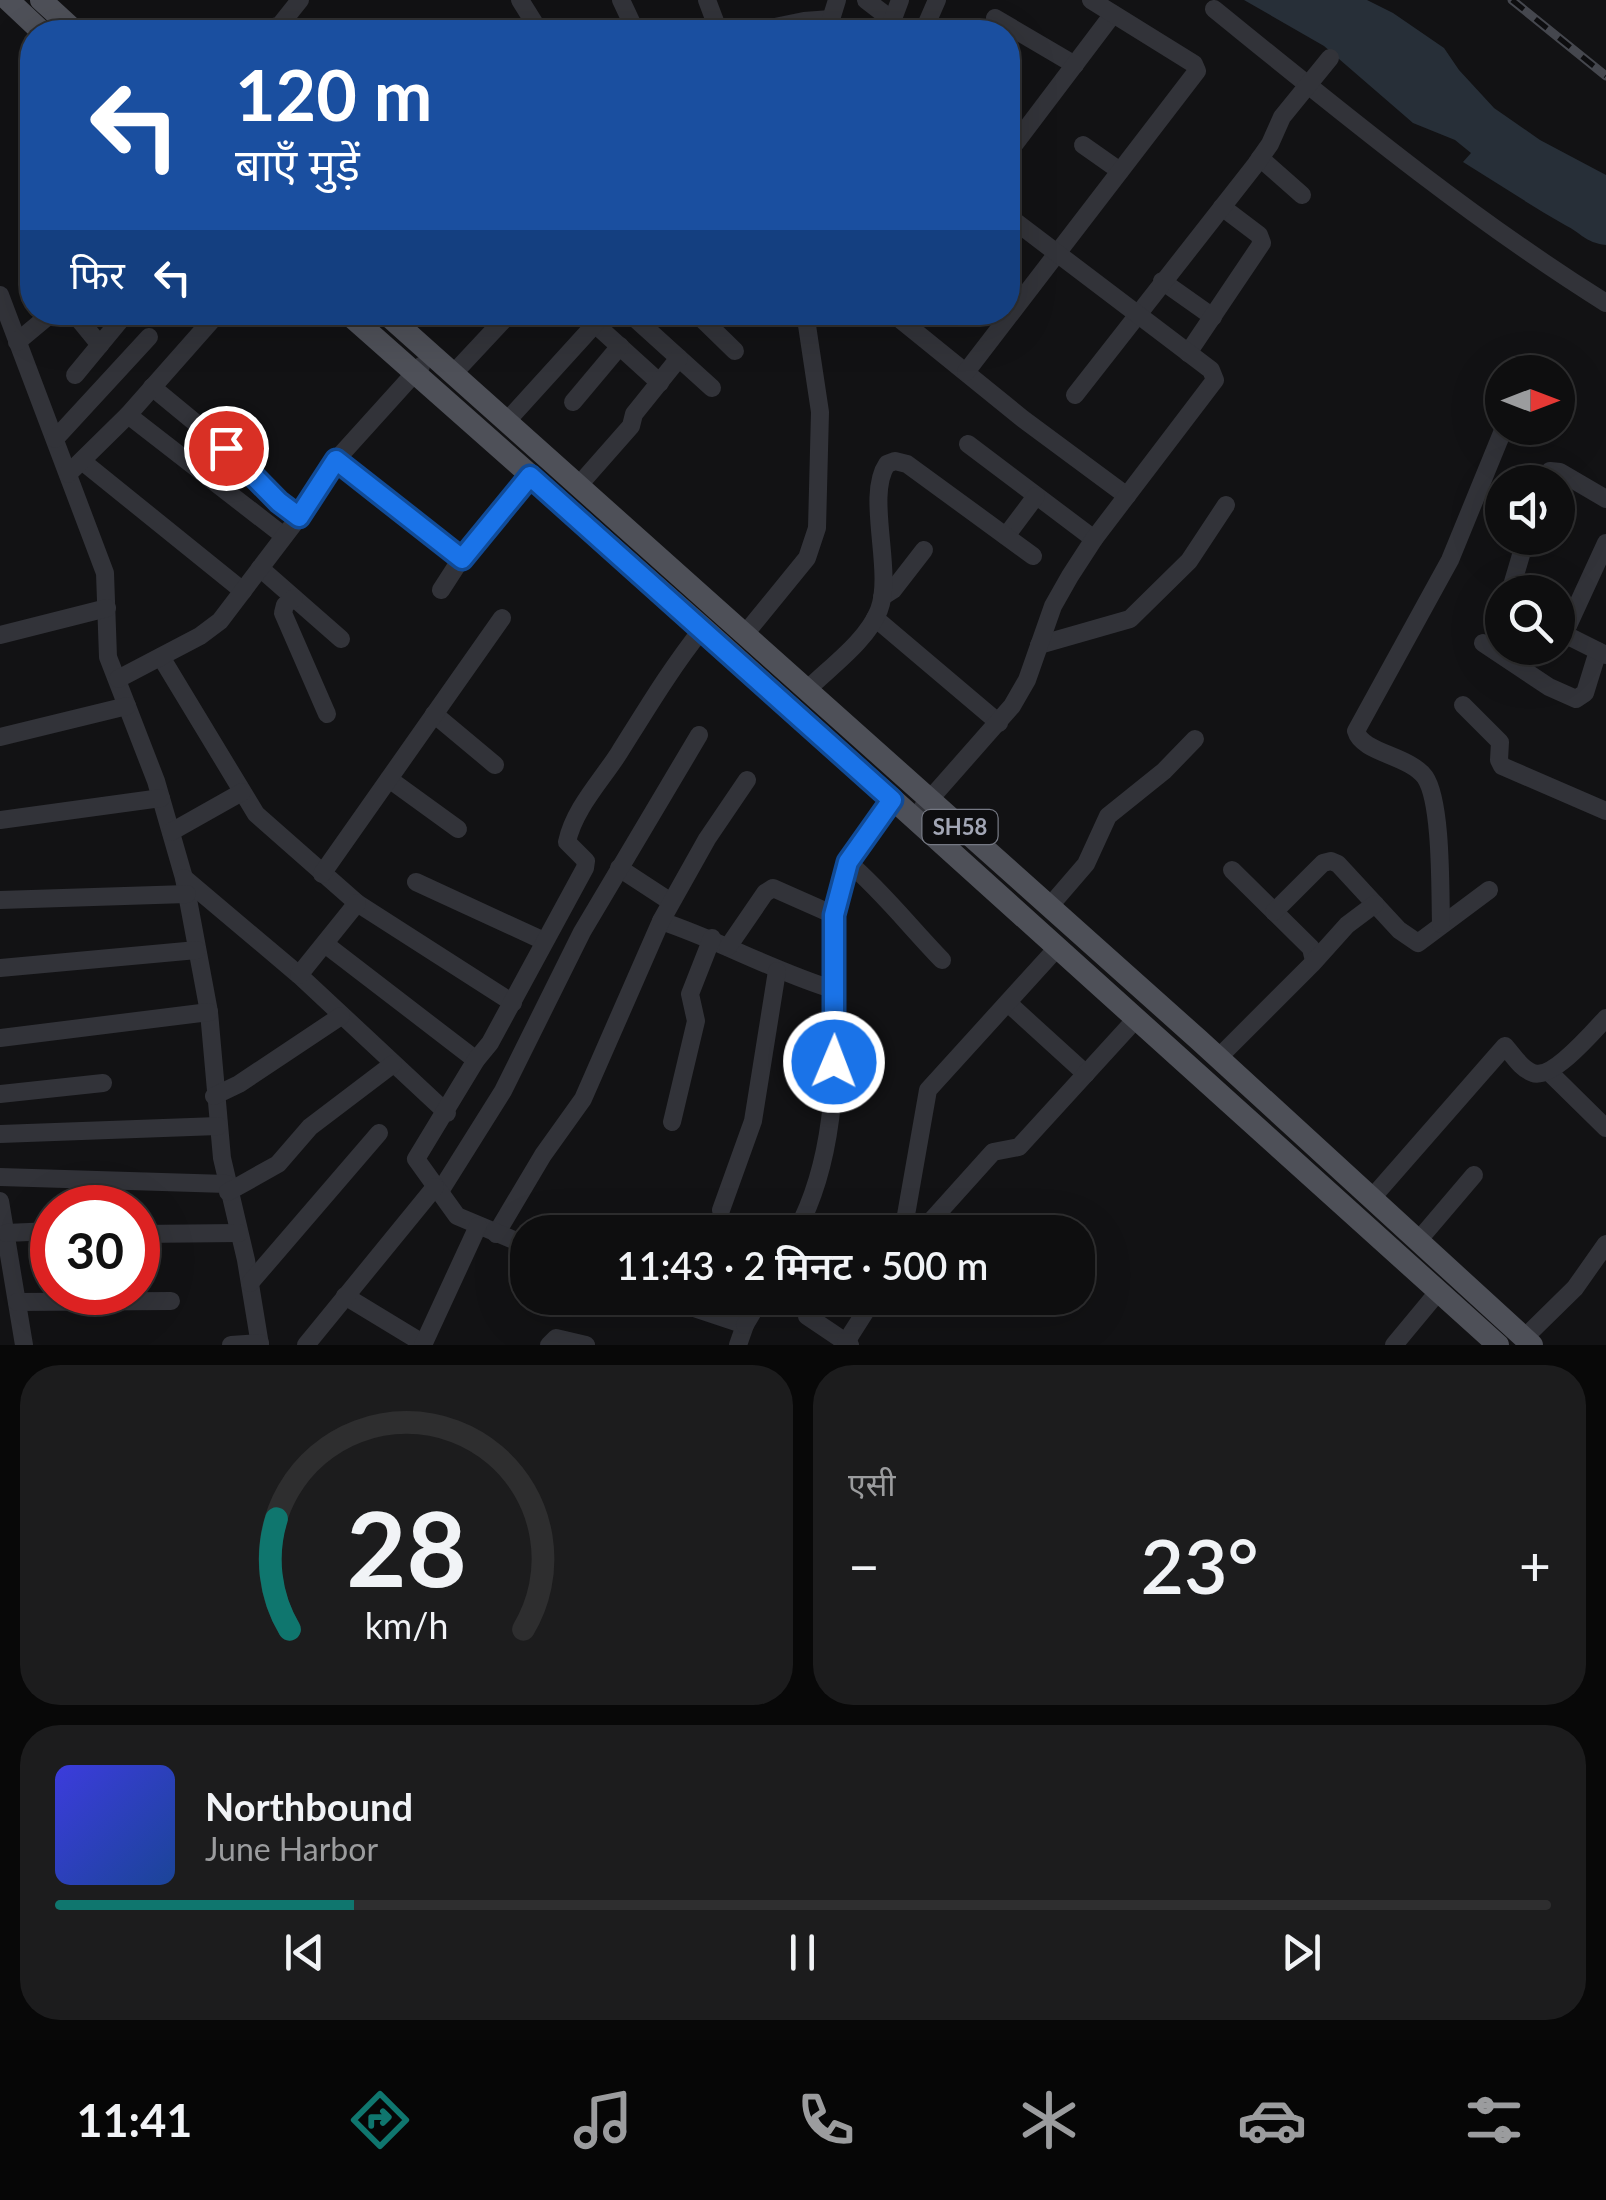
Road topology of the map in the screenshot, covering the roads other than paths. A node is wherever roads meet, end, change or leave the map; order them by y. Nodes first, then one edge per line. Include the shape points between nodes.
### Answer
1 (8, 0) edge
2 (300, 0) edge
3 (866, 0) edge
4 (1090, 0) edge
5 (1214, 9) dead end
6 (51, 11) edge
7 (1112, 14) junction
8 (995, 18) dead end
9 (284, 20) edge
10 (884, 20) edge
11 (998, 20) edge
12 (1020, 32) edge
13 (1330, 58) dead end
14 (1075, 64) junction
15 (1308, 86) junction
16 (1020, 124) edge
17 (1083, 145) dead end
18 (1260, 158) junction
19 (1120, 171) junction
20 (1302, 195) dead end
21 (1222, 207) junction
22 (1020, 226) edge
23 (1056, 254) junction
24 (1162, 281) junction
25 (0, 295) edge
26 (1020, 301) edge
27 (1606, 303) edge
28 (1136, 314) junction
29 (1213, 317) junction
30 (5, 322) edge
31 (37, 325) edge
32 (84, 325) edge
33 (116, 325) edge
34 (208, 325) edge
35 (361, 325) edge
36 (401, 325) edge
37 (498, 325) edge
38 (594, 325) edge
39 (605, 325) edge
40 (642, 325) edge
41 (708, 325) edge
42 (807, 325) edge
43 (906, 325) edge
44 (1002, 325) edge
45 (149, 338) dead end
46 (17, 342) junction
47 (100, 345) junction
48 (620, 346) junction
49 (735, 351) dead end
50 (1188, 353) junction
51 (432, 355) junction
52 (679, 358) junction
53 (966, 372) junction
54 (415, 373) junction
55 (453, 374) junction
56 (74, 375) dead end
57 (660, 382) junction
58 (152, 388) junction
59 (712, 388) dead end
60 (1075, 395) dead end
61 (573, 402) dead end
62 (128, 415) junction
63 (508, 421) junction
64 (55, 439) junction
65 (968, 444) dead end
66 (1497, 445) edge
67 (336, 460) junction
68 (75, 468) junction
69 (530, 476) junction
70 (1575, 480) edge
71 (579, 485) junction
72 (1036, 496) junction
73 (1127, 496) junction
74 (1606, 498) edge
75 (1226, 505) dead end
76 (299, 517) junction
77 (284, 536) junction
78 (1006, 536) junction
79 (1094, 539) junction
80 (1606, 543) edge
81 (924, 550) dead end
82 (1033, 556) dead end
83 (462, 559) junction
84 (260, 568) junction
85 (441, 590) dead end
86 (242, 591) junction
87 (294, 598) junction
88 (882, 598) junction
89 (107, 608) junction
90 (502, 618) dead end
91 (875, 618) junction
92 (702, 628) junction
93 (744, 634) junction
94 (0, 635) edge
95 (341, 639) dead end
96 (1039, 644) junction
97 (1484, 644) dead end
98 (1602, 653) edge
99 (161, 656) junction
100 (118, 679) junction
101 (807, 690) junction
102 (1463, 705) dead end
103 (127, 706) junction
104 (327, 714) dead end
105 (434, 714) junction
106 (999, 723) junction
107 (699, 735) dead end
108 (0, 737) edge
109 (1195, 739) dead end
110 (495, 766) dead end
111 (388, 779) junction
112 (747, 780) dead end
113 (242, 792) junction
114 (161, 798) junction
115 (892, 800) junction
116 (930, 800) junction
117 (1606, 811) edge
118 (912, 818) junction
119 (0, 820) edge
120 (458, 829) dead end
121 (171, 832) junction
122 (848, 862) junction
123 (619, 868) junction
124 (1232, 870) dead end
125 (322, 874) junction
126 (416, 882) dead end
127 (185, 886) junction
128 (1489, 890) dead end
129 (0, 900) edge
130 (672, 902) junction
131 (357, 903) junction
132 (1375, 904) junction
133 (1049, 906) junction
134 (1274, 912) junction
135 (834, 915) junction
136 (558, 917) junction
137 (661, 922) junction
138 (1442, 924) junction
139 (584, 930) junction
140 (544, 941) junction
141 (720, 943) junction
142 (325, 944) junction
143 (1057, 948) junction
144 (198, 950) junction
145 (942, 960) dead end
146 (1314, 961) junction
147 (0, 968) edge
148 (777, 971) junction
149 (299, 975) junction
150 (835, 990) junction
151 (513, 1002) junction
152 (1008, 1003) junction
153 (209, 1012) junction
154 (341, 1016) junction
155 (1606, 1018) edge
156 (1136, 1020) junction
157 (0, 1038) edge
158 (490, 1043) junction
159 (1218, 1058) junction
160 (476, 1060) junction
161 (518, 1060) junction
162 (393, 1064) junction
163 (1548, 1072) junction
164 (1086, 1074) junction
165 (103, 1083) dead end
166 (0, 1094) edge
167 (214, 1096) junction
168 (446, 1113) junction
169 (672, 1122) dead end
170 (218, 1126) junction
171 (1606, 1128) edge
172 (379, 1133) dead end
173 (0, 1134) edge
174 (1329, 1160) junction
175 (1474, 1175) dead end
176 (0, 1176) edge
177 (1312, 1179) junction
178 (227, 1188) junction
179 (437, 1190) junction
180 (1371, 1199) junction
181 (0, 1201) edge
182 (811, 1204) junction
183 (721, 1210) dead end
184 (805, 1215) edge
185 (812, 1215) edge
186 (905, 1215) edge
187 (937, 1215) edge
188 (487, 1230) junction
189 (30, 1232) edge
190 (6, 1233) junction
191 (160, 1234) edge
192 (239, 1234) junction
193 (510, 1239) edge
194 (1417, 1242) junction
195 (1604, 1252) edge
196 (250, 1283) junction
197 (1438, 1292) junction
198 (345, 1296) junction
199 (171, 1301) dead end
200 (17, 1302) junction
201 (715, 1315) edge
202 (751, 1315) edge
203 (807, 1315) edge
204 (864, 1315) edge
205 (745, 1325) junction
206 (1528, 1342) edge
207 (848, 1343) edge
208 (260, 1344) edge
209 (424, 1344) edge
210 (24, 1345) edge
211 (230, 1345) edge
212 (306, 1345) edge
213 (550, 1345) edge
214 (586, 1345) edge
215 (738, 1345) edge
216 (1394, 1345) edge
217 (1498, 1345) edge

1 - 6 main road
2 - 9 street
3 - 10 street
4 - 7 street
5 - 15 street
7 - 14 street
7 - 19 street via 1197,68
8 - 11 street
12 - 14 street
13 - 15 street
14 - 16 street
15 - 18 street
15 - 27 street
17 - 19 street
18 - 20 street
18 - 21 street
19 - 23 street
21 - 24 street
21 - 29 street via 1262,240
22 - 23 street
23 - 26 street
23 - 28 street
24 - 28 street
24 - 29 street
25 - 30 street
28 - 50 street
28 - 60 street
29 - 50 street
30 - 46 street
31 - 46 street
32 - 47 street
33 - 47 street
34 - 58 street
35 - 54 main road, SH58
36 - 51 main road, SH58
37 - 55 street
38 - 63 street
39 - 48 street
40 - 52 street
41 - 49 street
42 - 93 street via 820,412 817,528 807,558
43 - 53 street
44 - 53 street
45 - 64 street
46 - 64 street
47 - 56 street
48 - 57 street
48 - 61 street
50 - 73 street via 1215,380
51 - 54 street
51 - 55 main road, SH58
52 - 57 street
52 - 59 street
53 - 73 street
54 - 67 street
54 - 69 main road, SH58
55 - 63 main road, SH58
57 - 71 street
58 - 62 street
58 - 76 street
62 - 68 street
62 - 77 street
63 - 71 main road, SH58
64 - 68 street
65 - 72 street
66 - 138 street via 1450,560 1356,731 1364,744 1414,766 1428,784
67 - 76 street
67 - 83 street
68 - 86 street
68 - 89 street via 105,573
69 - 83 street
69 - 92 main road, SH58
70 - 74 street
71 - 93 main road, SH58
72 - 78 street
72 - 79 street
73 - 79 street
75 - 96 street via 1188,561 1130,619
76 - 77 street
77 - 84 street
78 - 82 street
78 - 88 street via 907,464 891,462 879,482
79 - 96 street via 1053,606
80 - 98 street via 1566,630
81 - 88 street
83 - 85 street
84 - 86 street
84 - 87 street
86 - 99 street via 212,629
87 - 95 street
87 - 104 street via 283,612
88 - 91 street
89 - 94 street
89 - 100 street via 108,656
90 - 105 street
91 - 101 street
91 - 106 street
92 - 115 main road, SH58
92 - 136 street via 568,836 587,864
93 - 101 main road, SH58
96 - 106 street via 1019,695
97 - 98 street via 1576,699 1585,694
99 - 100 street
99 - 113 street
100 - 103 street
101 - 116 main road, SH58
102 - 117 street via 1500,742 1502,766
103 - 108 street
103 - 114 street
105 - 110 street
105 - 111 street
106 - 116 street
107 - 123 street
109 - 133 street via 1108,816 1086,864
111 - 120 street
111 - 125 street
112 - 130 street
113 - 121 street
113 - 125 street via 256,814
114 - 119 street
114 - 121 street
115 - 118 main road, SH58
115 - 122 street
116 - 118 street
116 - 133 main road, SH58
118 - 143 main road, SH58
121 - 127 street
122 - 135 street
122 - 145 street
123 - 130 street
123 - 139 street
124 - 134 street
125 - 131 street
126 - 140 street
127 - 129 street
127 - 144 street
127 - 149 street
128 - 138 street
130 - 137 street
131 - 142 street
131 - 151 street
132 - 134 street via 1331,861
132 - 138 street via 1418,944
132 - 146 street
133 - 159 main road, SH58
134 - 146 street via 1311,948
135 - 141 street via 773,888
135 - 150 street
136 - 139 street
136 - 140 street
137 - 141 street
137 - 188 street via 583,1099
139 - 161 street
140 - 151 street
141 - 148 street
141 - 169 street via 690,994 696,1020
142 - 149 street
142 - 160 street
143 - 152 street
143 - 156 main road, SH58
144 - 147 street
144 - 153 street
146 - 159 street
148 - 150 street
148 - 183 street via 753,1121
149 - 154 street
150 - 182 street via 828,1130
151 - 158 street
152 - 164 street
152 - 186 street via 926,1093
153 - 157 street
153 - 167 street
154 - 162 street
154 - 167 street
155 - 163 street
156 - 164 street
156 - 177 main road, SH58
158 - 160 street
158 - 161 street
159 - 174 main road, SH58
160 - 168 street
161 - 179 street
162 - 168 street
162 - 178 street via 310,1127 278,1164
163 - 171 street
163 - 180 street via 1531,1073 1505,1046
164 - 187 street via 1020,1146 994,1152
165 - 166 street
167 - 170 street
168 - 179 street via 416,1159
170 - 173 street
170 - 178 street
172 - 196 street
174 - 177 main road
174 - 180 main road, SH58
175 - 194 street
176 - 178 street
177 - 197 main road, SH58
178 - 192 street
179 - 188 street via 458,1216
179 - 198 street
180 - 194 main road, SH58
181 - 190 street
182 - 184 street
182 - 185 street
188 - 193 street
188 - 209 street
189 - 190 street
190 - 200 street
191 - 192 street
192 - 196 street
194 - 206 main road, SH58
195 - 206 street
196 - 208 street
197 - 216 street
197 - 217 main road, SH58
198 - 209 street
198 - 212 street
199 - 200 street
200 - 210 street
201 - 205 street
202 - 205 street
203 - 207 street
204 - 207 street
205 - 215 street
208 - 211 street
213 - 214 street via 564,1338

